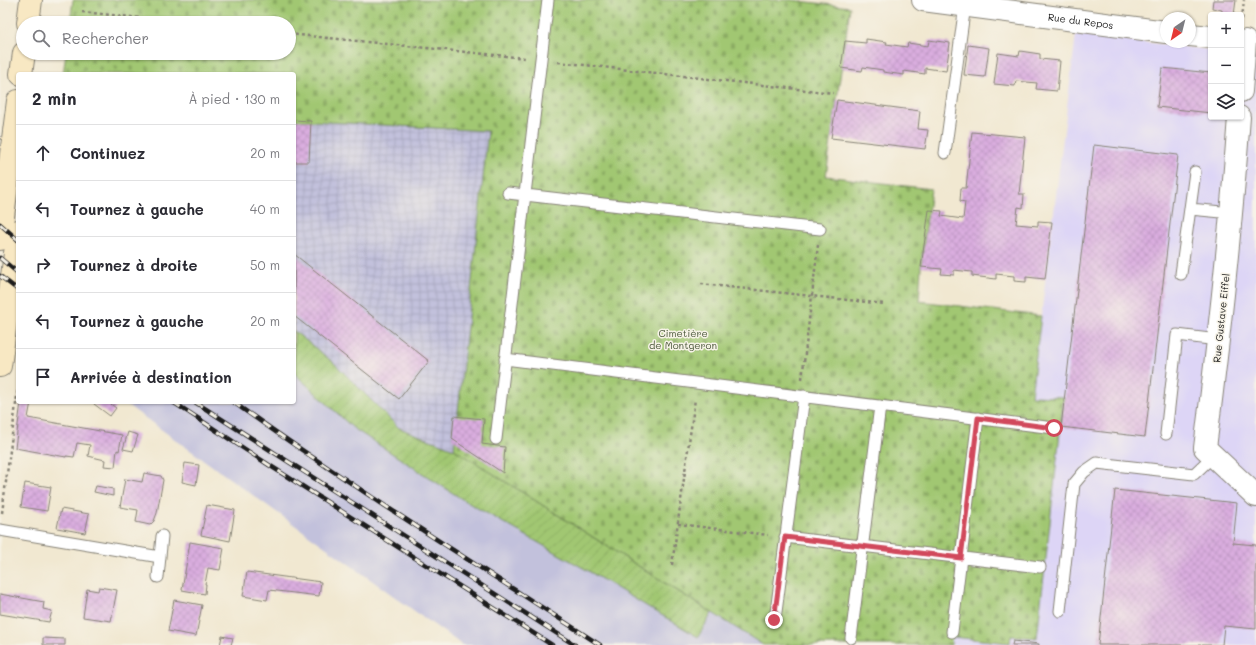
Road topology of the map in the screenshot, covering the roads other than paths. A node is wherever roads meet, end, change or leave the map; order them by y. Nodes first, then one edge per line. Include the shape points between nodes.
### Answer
1 (31, 0) edge
2 (46, 0) edge
3 (548, 0) edge
4 (923, 0) edge
5 (965, 5) junction
6 (29, 16) edge
7 (44, 16) edge
8 (1160, 31) edge
9 (1196, 36) edge
10 (1208, 38) edge
11 (1246, 38) edge
12 (23, 60) edge
13 (38, 60) edge
14 (22, 72) edge
15 (37, 72) edge
16 (1242, 84) edge
17 (1239, 120) edge
18 (16, 137) edge
19 (945, 153) dead end
20 (15, 155) edge
21 (1195, 172) dead end
22 (508, 193) dead end
23 (525, 195) junction
24 (1190, 209) junction
25 (1232, 213) junction
26 (820, 229) road end
27 (0, 239) edge
28 (16, 245) edge
29 (1181, 274) dead end
30 (1218, 340) junction
31 (505, 359) junction
32 (0, 366) edge
33 (804, 396) junction
34 (880, 406) junction
35 (978, 418) junction
36 (1054, 428) dead end
37 (1166, 434) dead end
38 (496, 438) dead end
39 (1213, 456) junction
40 (1256, 496) edge
41 (0, 530) edge
42 (162, 536) dead end
43 (785, 537) junction
44 (862, 546) junction
45 (160, 557) junction
46 (961, 558) junction
47 (1040, 567) dead end
48 (158, 578) dead end
49 (1060, 611) dead end
50 (774, 620) dead end
51 (952, 632) dead end
52 (851, 638) dead end

1 - 6 main road
2 - 7 main road
3 - 23 lane
4 - 5 street, Rue du Repos
5 - 8 street, Rue du Repos
5 - 19 lane
9 - 10 street
11 - 16 street
12 - 14 main road
13 - 15 main road
17 - 25 street, Rue Gustave Eiffel
18 - 20 main road
20 - 27 main road
21 - 24 lane
22 - 23 lane
23 - 26 lane
23 - 31 lane
24 - 25 lane
24 - 29 lane
25 - 30 street, Rue Gustave Eiffel
28 - 32 main road
30 - 37 lane via 1177,335
30 - 39 street, Rue Gustave Eiffel via 1205,448
31 - 33 lane
31 - 38 lane
33 - 34 lane
33 - 43 lane
34 - 35 lane
34 - 44 lane
35 - 36 lane
35 - 46 lane
39 - 40 street, Rue Gustave Eiffel
39 - 49 lane via 1194,474 1097,463 1084,472 1074,484
41 - 45 lane
42 - 45 lane
43 - 44 lane
43 - 50 lane
44 - 46 lane
44 - 52 lane
45 - 48 lane
46 - 47 lane
46 - 51 lane

